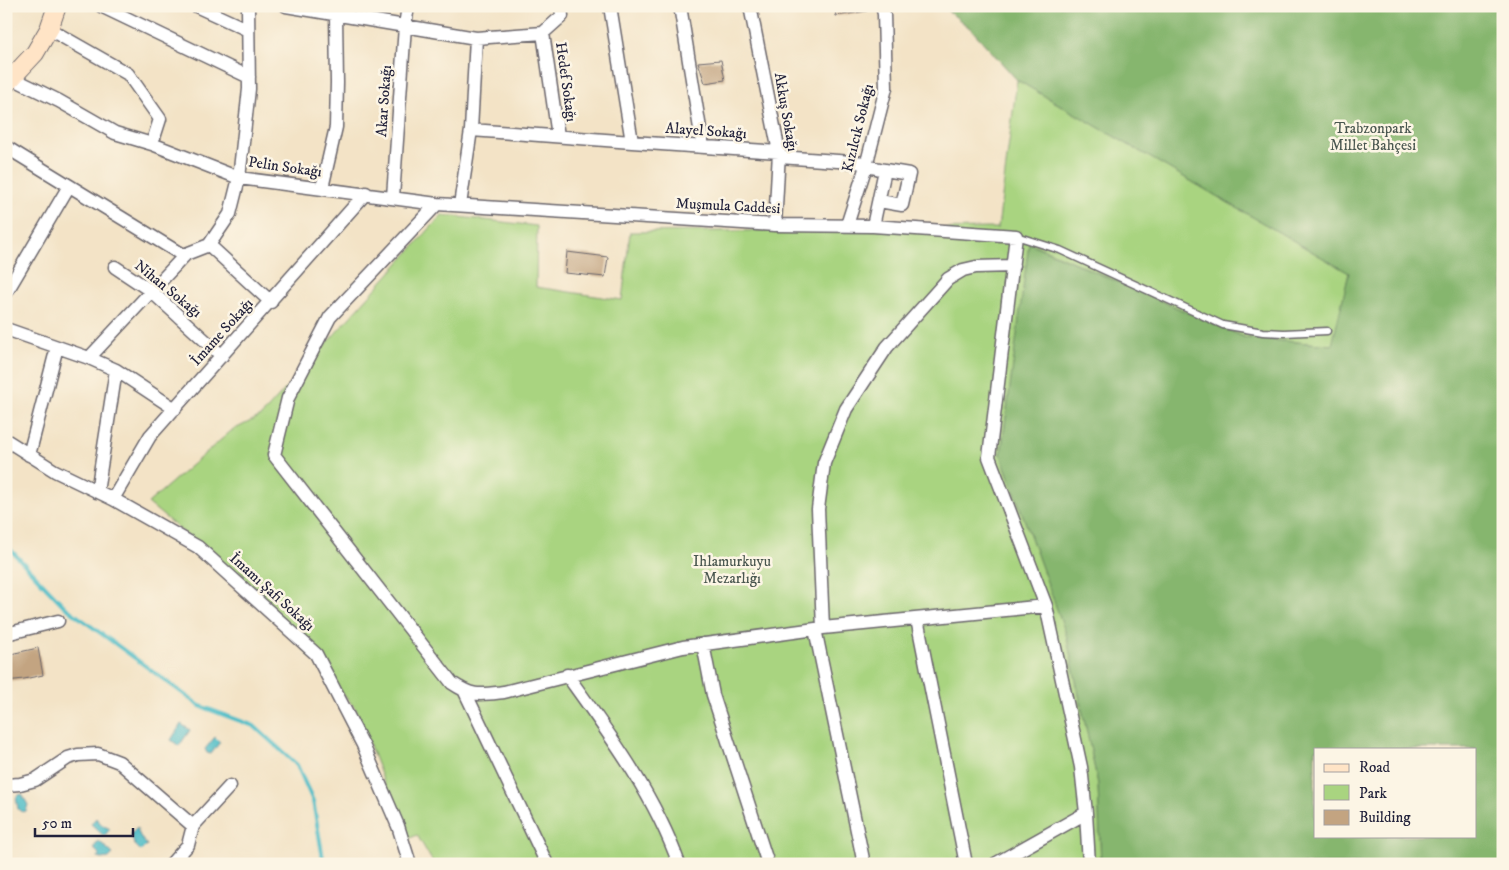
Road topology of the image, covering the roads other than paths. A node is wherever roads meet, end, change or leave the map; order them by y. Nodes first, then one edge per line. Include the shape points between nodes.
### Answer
1 (57, 6) edge
2 (101, 6) edge
3 (196, 6) edge
4 (248, 6) edge
5 (286, 6) edge
6 (408, 6) edge
7 (561, 6) edge
8 (610, 6) edge
9 (680, 6) edge
10 (750, 6) edge
11 (882, 6) edge
12 (336, 15) junction
13 (405, 26) junction
14 (49, 29) junction
15 (248, 30) junction
16 (543, 33) junction
17 (476, 38) junction
18 (249, 76) junction
19 (9, 81) edge
20 (471, 130) junction
21 (558, 136) junction
22 (632, 142) junction
23 (152, 144) junction
24 (6, 147) edge
25 (703, 147) junction
26 (779, 155) junction
27 (866, 164) junction
28 (885, 170) junction
29 (239, 178) junction
30 (69, 186) junction
31 (322, 188) junction
32 (366, 193) junction
33 (393, 197) junction
34 (879, 201) junction
35 (437, 204) junction
36 (460, 205) junction
37 (775, 225) junction
38 (847, 225) junction
39 (873, 226) junction
40 (1016, 236) junction
41 (209, 245) junction
42 (184, 256) junction
43 (1013, 266) junction
44 (115, 267) dead end
45 (151, 291) junction
46 (6, 293) edge
47 (271, 302) junction
48 (6, 329) edge
49 (1327, 331) dead end
50 (57, 347) junction
51 (222, 356) junction
52 (89, 358) junction
53 (116, 370) junction
54 (175, 408) junction
55 (6, 440) edge
56 (29, 454) junction
57 (97, 492) junction
58 (113, 499) junction
59 (1046, 606) junction
60 (917, 619) junction
61 (58, 621) dead end
62 (819, 629) junction
63 (6, 634) edge
64 (702, 644) junction
65 (567, 675) junction
66 (466, 692) junction
67 (6, 785) edge
68 (230, 786) dead end
69 (1086, 814) junction
70 (193, 826) junction
71 (171, 864) edge
72 (410, 864) edge
73 (547, 864) edge
74 (679, 864) edge
75 (768, 864) edge
76 (864, 864) edge
77 (966, 864) edge
78 (995, 864) edge
79 (1089, 864) edge

1 - 14 street
2 - 18 street
3 - 15 street
4 - 15 street, Pelin Sokağı
5 - 12 street, Hedef Sokağı
6 - 13 street, Akar Sokağı
7 - 16 street, Hedef Sokağı via 562,16
8 - 22 street
9 - 25 street
10 - 26 street, Akkuş Sokağı
11 - 27 street, Kızılcık Sokağı via 886,88
12 - 13 street, Hedef Sokağı
12 - 31 street via 336,127
13 - 17 street, Hedef Sokağı
13 - 33 street, Akar Sokağı
14 - 19 street via 35,53
14 - 23 street via 128,74 160,118
15 - 18 street, Pelin Sokağı
16 - 17 street, Hedef Sokağı
16 - 21 street, Hedef Sokağı
17 - 20 street
18 - 29 street, Pelin Sokağı
19 - 23 street via 59,101 116,133
20 - 21 street, Alayel Sokağı
20 - 36 street
21 - 22 street, Alayel Sokağı
22 - 25 street, Alayel Sokağı
23 - 29 street
24 - 30 street
25 - 26 street, Alayel Sokağı
26 - 27 street, Alayel Sokağı
26 - 37 street, Akkuş Sokağı
27 - 28 street, Alayel Sokağı
27 - 38 street, Kızılcık Sokağı
28 - 34 street
28 - 34 street via 909,174 902,205
29 - 31 street, Pelin Sokağı
29 - 41 street via 230,214
30 - 42 street
30 - 46 street
31 - 32 street, Pelin Sokağı
32 - 33 street, Pelin Sokağı
32 - 47 street, İmame Sokağı
33 - 35 street, Pelin Sokağı
34 - 39 street
35 - 36 street, Muşmula Caddesi
35 - 66 street via 330,317 288,398 274,456 452,683
36 - 37 street, Muşmula Caddesi
37 - 38 street, Muşmula Caddesi
38 - 39 street, Muşmula Caddesi
39 - 40 street, Muşmula Caddesi
40 - 43 street
40 - 49 lane via 1060,250 1223,325 1263,332
41 - 42 street
41 - 47 street
42 - 45 street
43 - 59 street via 989,457
43 - 62 street via 976,267 948,279 887,347 846,409 824,464 818,509
44 - 45 street, Nihan Sokağı
45 - 51 street, Nihan Sokağı
45 - 52 street
47 - 51 street, İmame Sokağı
48 - 50 street
50 - 52 street
50 - 56 street
51 - 54 street, İmame Sokağı
52 - 53 street
53 - 54 street
53 - 57 street
54 - 58 street, İmame Sokağı via 150,436
55 - 56 street, İmamı Şafi Sokağı
56 - 57 street, İmamı Şafi Sokağı
57 - 58 street, İmamı Şafi Sokağı
58 - 72 street, İmamı Şafi Sokağı via 198,547 316,654 363,745 398,826
59 - 60 street
59 - 69 street via 1081,767
60 - 62 street
60 - 77 street
61 - 63 street
62 - 64 street
62 - 76 street
64 - 65 street
64 - 75 street via 713,695
65 - 66 street via 504,692 480,695
65 - 74 street via 637,775
66 - 73 street
67 - 70 street via 35,780 68,758 98,754 119,762
68 - 70 street
69 - 78 street
69 - 79 street
70 - 71 street via 188,845

